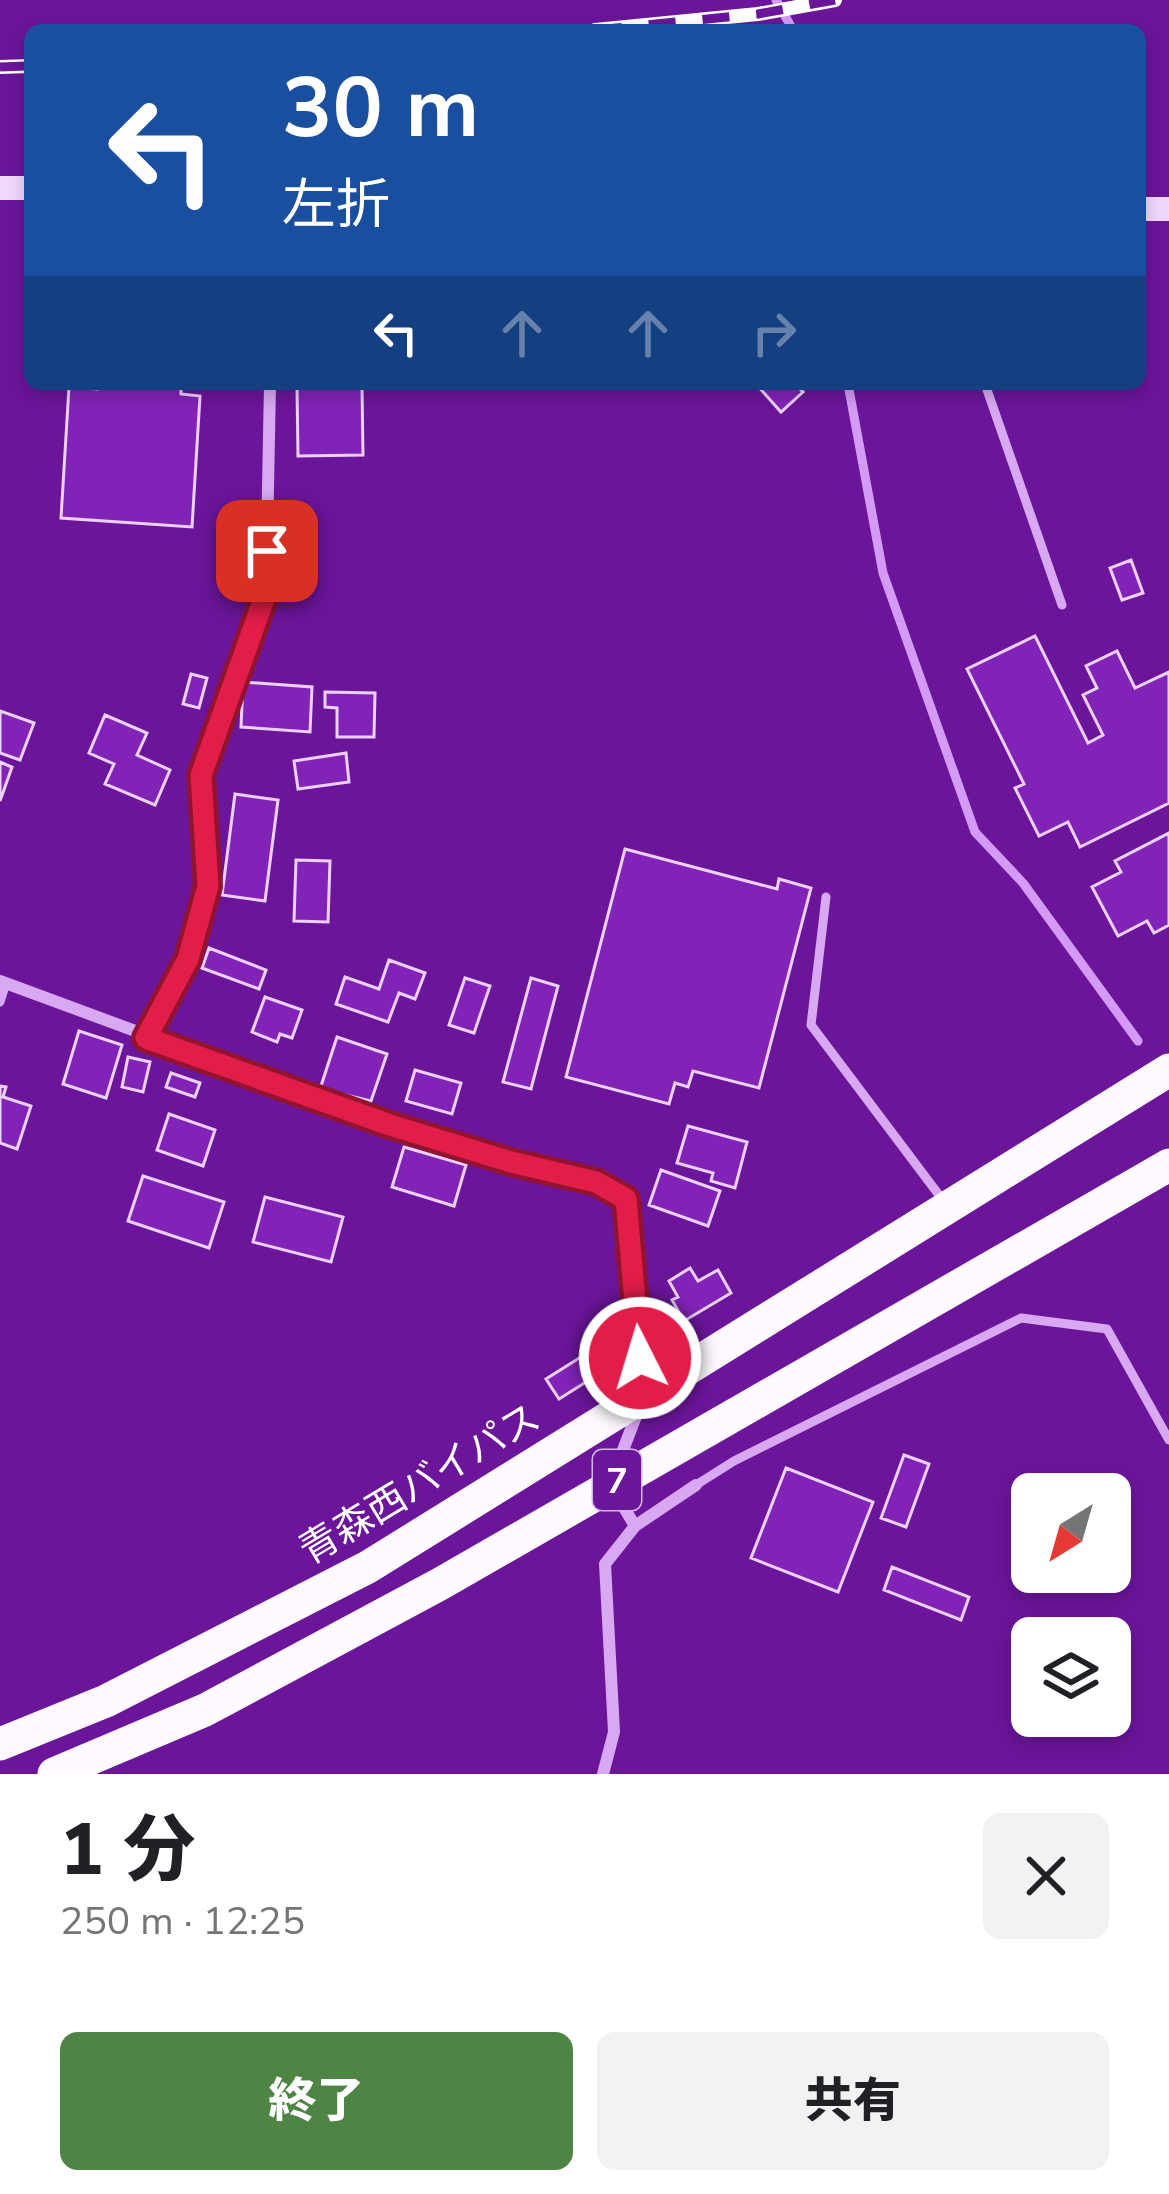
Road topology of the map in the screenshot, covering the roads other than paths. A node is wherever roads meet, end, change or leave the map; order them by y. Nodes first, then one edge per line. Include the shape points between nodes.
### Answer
1 (270, 390) edge
2 (987, 390) edge
3 (1062, 605) dead end
4 (826, 897) dead end
5 (3, 982) edge
6 (0, 1002) edge
7 (146, 1038) junction
8 (1169, 1070) edge
9 (1169, 1165) edge
10 (948, 1208) junction
11 (644, 1397) junction
12 (1169, 1440) edge
13 (610, 1484) junction
14 (696, 1485) joint
15 (635, 1526) junction
16 (0, 1744) edge
17 (54, 1774) edge
18 (603, 1774) edge

1 - 7 street via 266,593 201,775 208,886 188,959
2 - 3 lane
4 - 10 lane via 811,1025
5 - 6 lane
5 - 7 street
7 - 11 street via 390,1125 596,1182 626,1199
8 - 10 highway, 青森西バイパス / 7
9 - 13 highway, 7
10 - 11 highway, 青森西バイパス / 7
11 - 13 street
11 - 16 highway, 青森西バイパス / 7 via 368,1567 106,1701
12 - 14 lane via 1108,1329 1021,1318
13 - 15 street
13 - 17 highway, 7 via 205,1710
14 - 15 street
15 - 18 street via 605,1564 614,1732

